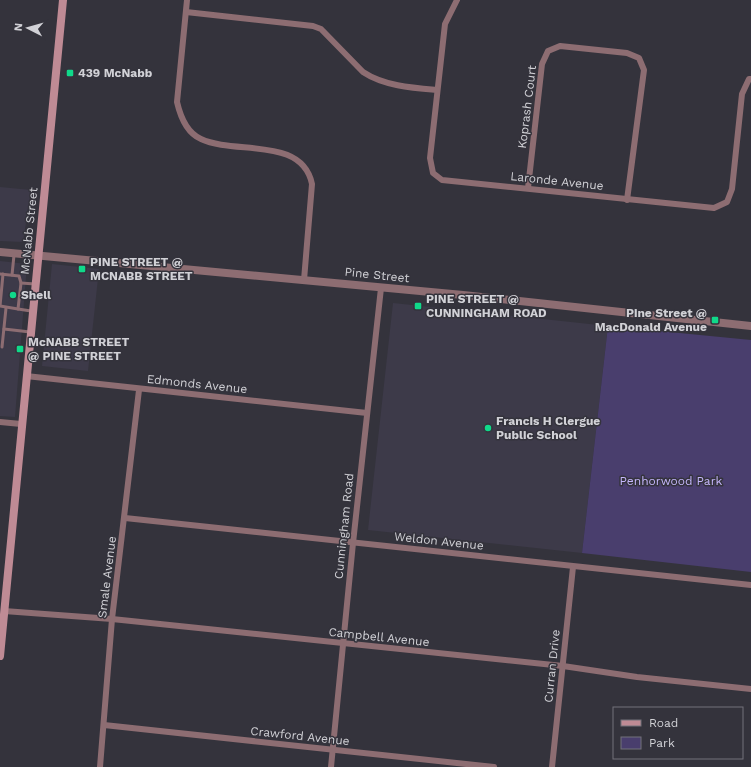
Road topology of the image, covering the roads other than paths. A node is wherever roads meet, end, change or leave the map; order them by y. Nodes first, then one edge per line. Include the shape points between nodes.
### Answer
1 (63, 0) edge
2 (187, 0) edge
3 (457, 0) edge
4 (186, 12) junction
5 (751, 79) edge
6 (437, 90) junction
7 (528, 188) junction
8 (627, 200) junction
9 (0, 252) edge
10 (14, 253) junction
11 (39, 255) junction
12 (2, 274) edge
13 (12, 275) junction
14 (304, 280) junction
15 (20, 283) junction
16 (36, 284) junction
17 (381, 288) junction
18 (6, 308) junction
19 (18, 309) junction
20 (33, 311) junction
21 (751, 326) edge
22 (4, 329) junction
23 (31, 332) junction
24 (2, 347) dead end
25 (26, 376) junction
26 (139, 390) junction
27 (367, 413) junction
28 (0, 422) edge
29 (21, 424) junction
30 (125, 518) junction
31 (353, 543) junction
32 (573, 567) junction
33 (751, 585) edge
34 (4, 611) junction
35 (112, 619) junction
36 (343, 645) junction
37 (0, 656) edge
38 (563, 666) junction
39 (751, 689) edge
40 (104, 725) junction
41 (333, 750) junction
42 (100, 767) edge
43 (331, 767) edge
44 (494, 767) edge
45 (552, 767) edge

1 - 11 main road, McNabb Street
2 - 4 street
3 - 6 street, Laronde Avenue via 445,24
4 - 6 street via 321,28 363,72 371,77 414,88
4 - 14 street via 177,102 180,116 187,126 200,139 220,145 272,150 292,156 309,173 312,184
5 - 8 street, Laronde Avenue via 742,94 732,189 727,202 714,208
6 - 7 street, Laronde Avenue via 430,158 433,173 442,180
7 - 8 street, Laronde Avenue
7 - 8 street, Koprash Court via 542,64 548,51 560,46 627,53 639,58 644,70
9 - 10 street, Pine Street
10 - 11 street, Pine Street
10 - 13 lane
11 - 14 street, Pine Street
11 - 16 main road, McNabb Street
12 - 13 lane
12 - 18 lane via 0,306
13 - 15 lane via 19,276
14 - 17 street, Pine Street
15 - 16 lane
15 - 19 lane
16 - 20 main road, McNabb Street
17 - 21 street, Pine Street
17 - 27 street, Cunningham Road
18 - 19 lane
18 - 22 lane
19 - 20 lane
20 - 23 main road, McNabb Street
22 - 23 lane
22 - 24 lane
23 - 25 main road, McNabb Street
25 - 26 street, Edmonds Avenue
25 - 29 main road, McNabb Street
26 - 27 street, Edmonds Avenue
26 - 30 street, Smale Avenue
27 - 31 street, Cunningham Road
28 - 29 street
29 - 34 main road, McNabb Street
30 - 31 street, Weldon Avenue
30 - 35 street, Smale Avenue
31 - 32 street, Weldon Avenue
31 - 36 street, Cunningham Road
32 - 33 street, Weldon Avenue
32 - 38 street, Curran Drive
34 - 35 street, Campbell Avenue
34 - 37 main road, McNabb Street
35 - 36 street, Campbell Avenue
35 - 40 street, Smale Avenue
36 - 38 street, Campbell Avenue
36 - 41 street, Cunningham Road
38 - 39 street, Campbell Avenue
38 - 45 street, Curran Drive
40 - 41 street, Crawford Avenue
40 - 42 street, Smale Avenue
41 - 43 street, Cunningham Road
41 - 44 street, Crawford Avenue

